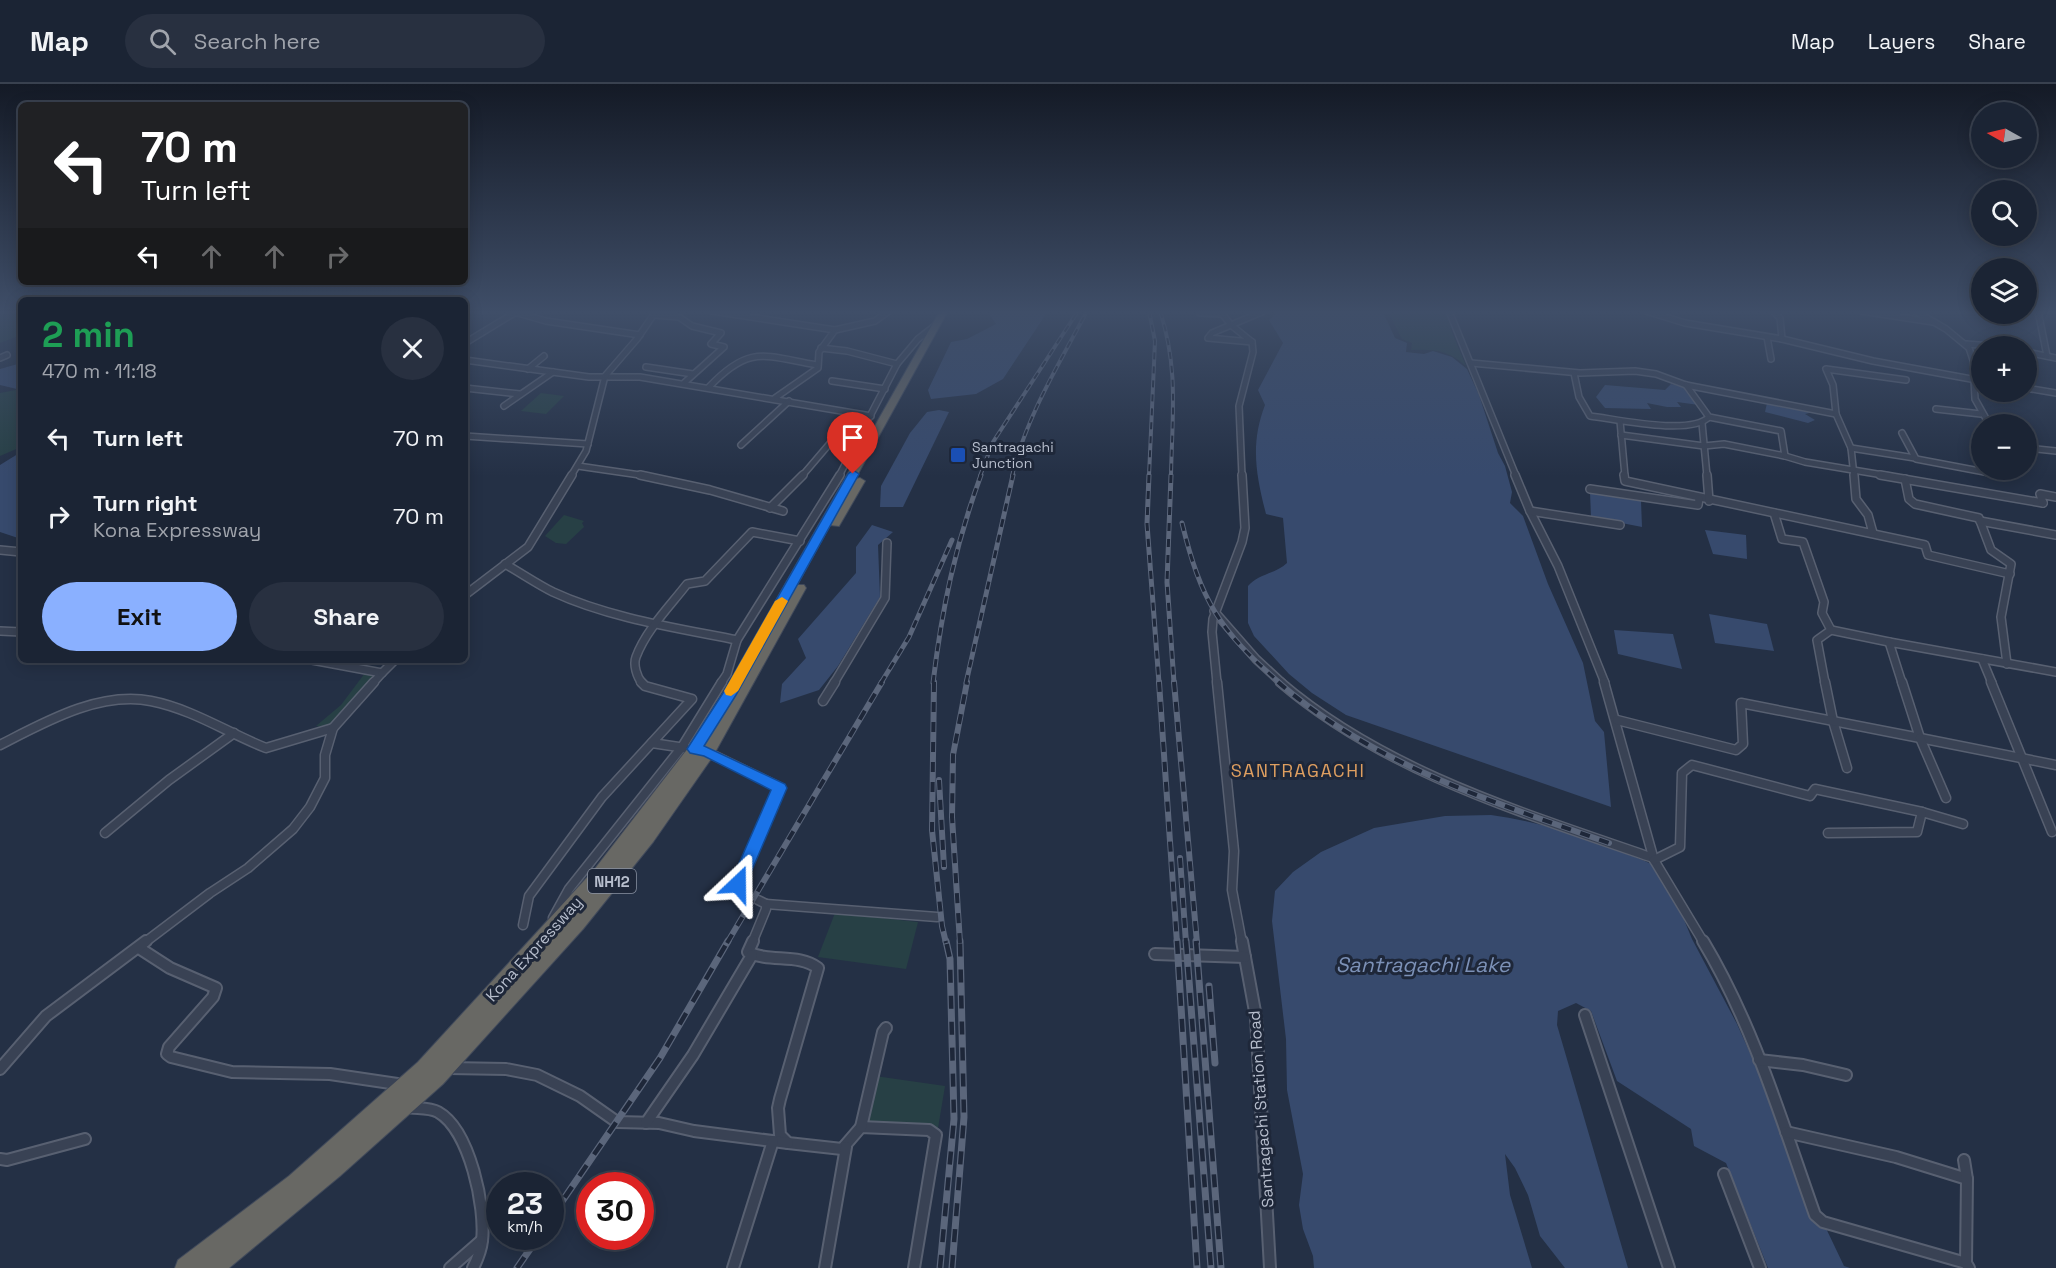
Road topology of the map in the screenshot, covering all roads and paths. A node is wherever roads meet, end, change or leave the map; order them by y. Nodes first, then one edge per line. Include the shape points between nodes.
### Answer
1 (509, 366) edge
2 (531, 366) edge
3 (613, 366) edge
4 (702, 366) edge
5 (733, 366) edge
6 (817, 366) edge
7 (896, 366) edge
8 (917, 366) edge
9 (919, 366) edge
10 (1249, 366) edge
11 (1472, 366) edge
12 (1505, 366) edge
13 (1873, 366) edge
14 (1900, 366) edge
15 (646, 367) dead end
16 (528, 369) junction
17 (553, 372) junction
18 (1574, 373) junction
19 (693, 374) junction
20 (1872, 374) junction
21 (605, 375) junction
22 (1906, 380) dead end
23 (1971, 380) edge
24 (832, 381) dead end
25 (684, 383) junction
26 (1686, 385) junction
27 (709, 387) junction
28 (468, 388) edge
29 (885, 389) junction
30 (2037, 390) edge
31 (2056, 393) edge
32 (520, 394) junction
33 (775, 398) junction
34 (789, 401) junction
35 (899, 402) junction
36 (1975, 402) edge
37 (504, 406) dead end
38 (1936, 409) dead end
39 (1836, 414) junction
40 (1981, 414) joint
41 (866, 416) junction
42 (1709, 417) junction
43 (1620, 421) junction
44 (1702, 423) junction
45 (1902, 433) dead end
46 (1621, 435) junction
47 (468, 436) edge
48 (588, 444) junction
49 (741, 445) dead end
50 (1704, 446) junction
51 (1851, 448) junction
52 (2037, 449) edge
53 (2056, 451) edge
54 (1785, 456) junction
55 (1915, 458) junction
56 (578, 466) junction
57 (1852, 468) junction
58 (1971, 469) edge
59 (1905, 479) junction
60 (1590, 489) dead end
61 (2056, 496) edge
62 (1699, 499) junction
63 (1709, 501) junction
64 (770, 508) junction
65 (783, 511) dead end
66 (1530, 511) junction
67 (1774, 513) junction
68 (1980, 520) junction
69 (1620, 525) dead end
70 (1873, 533) junction
71 (2056, 535) edge
72 (800, 541) junction
73 (887, 543) dead end
74 (0, 550) edge
75 (18, 552) edge
76 (504, 564) junction
77 (2010, 574) junction
78 (468, 593) edge
79 (1214, 611) junction
80 (656, 624) junction
81 (1832, 630) junction
82 (0, 631) edge
83 (18, 632) edge
84 (737, 640) junction
85 (1889, 642) junction
86 (1982, 659) junction
87 (328, 663) edge
88 (392, 663) edge
89 (2007, 664) junction
90 (2056, 672) edge
91 (382, 673) junction
92 (823, 700) dead end
93 (1617, 720) junction
94 (1833, 721) junction
95 (333, 728) junction
96 (234, 733) junction
97 (1920, 738) junction
98 (651, 743) junction
99 (0, 745) edge
100 (695, 750) junction
101 (2023, 759) junction
102 (2056, 765) edge
103 (1847, 768) dead end
104 (1946, 798) dead end
105 (1922, 812) junction
106 (1964, 824) dead end
107 (105, 832) dead end
108 (2052, 832) dead end
109 (1828, 833) dead end
110 (1654, 859) junction
111 (757, 900) junction
112 (936, 917) dead end
113 (523, 925) dead end
114 (139, 948) junction
115 (1155, 954) dead end
116 (752, 955) junction
117 (1245, 957) junction
118 (1585, 1014) dead end
119 (886, 1028) dead end
120 (1759, 1060) junction
121 (0, 1069) edge
122 (435, 1072) junction
123 (1846, 1075) dead end
124 (405, 1085) junction
125 (405, 1107) junction
126 (646, 1122) junction
127 (861, 1127) junction
128 (1786, 1132) junction
129 (85, 1139) dead end
130 (773, 1142) junction
131 (788, 1143) junction
132 (846, 1147) junction
133 (0, 1159) edge
134 (1964, 1160) dead end
135 (1724, 1174) dead end
136 (1967, 1179) junction
137 (482, 1240) junction
138 (1967, 1265) edge
139 (186, 1268) edge
140 (212, 1268) edge
141 (450, 1268) edge
142 (473, 1268) edge
143 (733, 1268) edge
144 (825, 1268) edge
145 (914, 1268) edge
146 (1270, 1268) edge
147 (1669, 1268) edge
148 (1760, 1268) edge

1 - 16 street
2 - 16 street
3 - 21 street
4 - 19 street
5 - 27 street
6 - 33 street
7 - 29 street
8 - 35 highway, Kona Expressway / NH12
9 - 35 highway, Kona Expressway / NH12
10 - 79 street, Santragachi Station Road via 1239,406 1244,546
11 - 66 street
12 - 18 street
13 - 20 street
14 - 23 street
15 - 19 street
16 - 17 street
17 - 21 street
17 - 32 street
18 - 26 street via 1635,371
18 - 43 street via 1579,398 1590,416
19 - 25 street
20 - 22 street
20 - 39 street via 1826,369 1833,385
21 - 25 street
21 - 48 street
24 - 29 street
25 - 27 street
26 - 39 street
26 - 42 street
27 - 33 street
28 - 32 street
29 - 41 street
30 - 31 street
32 - 37 street
33 - 34 street
34 - 41 street
34 - 49 street
35 - 100 highway, Kona Expressway / NH12
36 - 40 street
38 - 40 street
39 - 51 street
41 - 64 street via 831,442
41 - 72 street via 845,467
42 - 44 street
42 - 54 street via 1781,431
43 - 44 street via 1671,426
43 - 46 street
44 - 50 street
45 - 55 street
46 - 50 street
46 - 62 street via 1625,482
47 - 48 street
48 - 56 street
50 - 54 street via 1724,444
50 - 63 street
51 - 55 street
51 - 57 street
52 - 53 street
54 - 57 street
55 - 58 street
56 - 64 street via 710,490
56 - 76 street via 528,547
57 - 59 street
57 - 70 street via 1856,499 1868,515
59 - 61 street via 2043,503 2040,494
59 - 68 street via 1909,499 1914,504
60 - 62 street via 1698,505
62 - 63 street
63 - 67 street
64 - 65 street
66 - 69 street
66 - 93 street via 1567,588
67 - 70 street
67 - 81 street via 1782,539 1803,542 1824,602 1822,613
68 - 71 street
68 - 77 street via 1992,550 2011,564
70 - 77 street via 1925,545 1928,555
72 - 80 street via 752,532 705,580 687,584
72 - 84 street
73 - 92 street via 885,598
74 - 75 street
76 - 78 street
76 - 80 street via 554,592
77 - 89 street via 2001,617
79 - 110 street via 1276,678 1304,701 1390,756 1467,790
79 - 117 street, Santragachi Station Road via 1212,632 1234,851 1232,890
80 - 84 street
80 - 98 street via 635,659 638,678 645,686 692,699
81 - 85 street
81 - 94 street via 1817,640
82 - 83 street
84 - 100 street
85 - 86 street
85 - 97 street
86 - 89 street
86 - 101 street
87 - 91 street
88 - 91 street
89 - 90 street
91 - 95 street
93 - 94 street via 1737,750 1743,744 1741,703
93 - 110 street
94 - 97 street
94 - 103 street
95 - 96 street via 266,748
95 - 114 street via 325,754 326,778 293,829 248,868
96 - 99 street via 152,701 122,700 82,708
96 - 107 street
97 - 101 street
97 - 104 street
98 - 100 street
98 - 113 street via 602,797 529,896
100 - 111 street via 779,788 736,890
100 - 122 highway, Kona Expressway / NH12 via 600,875
100 - 122 highway, Kona Expressway / NH12 via 647,838 577,924
101 - 102 street
101 - 108 street
105 - 106 street
105 - 109 street via 1917,831
105 - 110 street via 1815,789 1810,796 1692,765 1682,773 1680,784 1680,847
110 - 120 street via 1726,980
111 - 112 street
111 - 116 street via 748,952
114 - 121 street via 46,1016
114 - 124 street via 170,968 216,988 213,997 169,1047 167,1054 171,1057 232,1072 330,1074
115 - 117 street
116 - 126 street via 693,1055
116 - 131 street via 810,963 818,968 778,1108 780,1135
117 - 146 street, Santragachi Station Road via 1256,1017
118 - 147 street
119 - 127 street
120 - 123 street
120 - 128 street
122 - 124 highway, Kona Expressway / NH12
122 - 125 highway, Kona Expressway / NH12
122 - 126 street via 506,1069 537,1076 580,1096 617,1122
124 - 139 highway, Kona Expressway / NH12 via 296,1183
125 - 137 street via 438,1112 462,1138 472,1168
125 - 140 highway, Kona Expressway / NH12
126 - 130 street
127 - 132 street
127 - 145 street via 929,1130 936,1135
128 - 136 street via 1896,1157
128 - 138 street via 1815,1215 1823,1222
129 - 133 street
130 - 131 street
130 - 143 street
131 - 132 street
132 - 144 street
134 - 136 street
135 - 148 street
136 - 138 street
137 - 141 street
137 - 142 street

